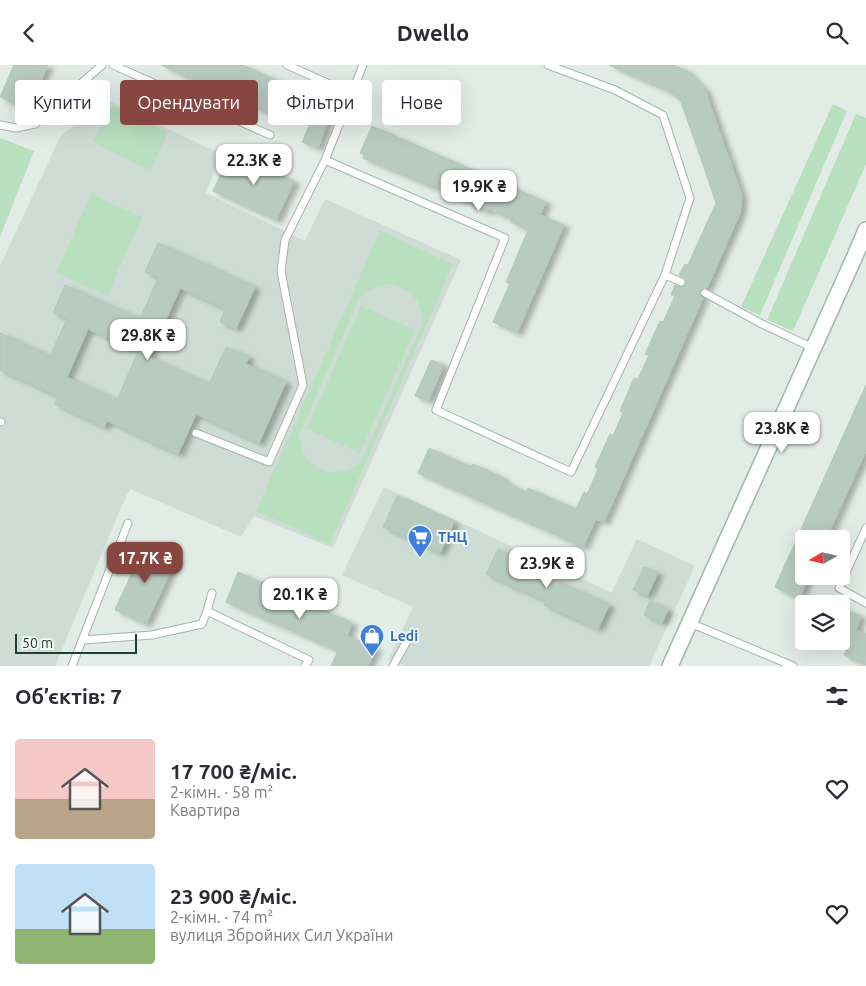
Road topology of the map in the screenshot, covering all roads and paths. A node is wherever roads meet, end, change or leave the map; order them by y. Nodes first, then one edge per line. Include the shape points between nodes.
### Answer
1 (102, 65) edge
2 (113, 65) edge
3 (287, 65) edge
4 (363, 65) edge
5 (548, 65) edge
6 (321, 80) edge
7 (357, 80) edge
8 (0, 125) edge
9 (339, 125) edge
10 (270, 135) dead end
11 (325, 160) junction
12 (866, 229) edge
13 (665, 275) junction
14 (681, 282) dead end
15 (705, 293) dead end
16 (814, 348) junction
17 (196, 433) dead end
18 (128, 523) dead end
19 (866, 528) edge
20 (212, 593) dead end
21 (866, 603) edge
22 (208, 611) junction
23 (689, 623) junction
24 (411, 633) dead end
25 (83, 640) junction
26 (72, 666) edge
27 (305, 666) edge
28 (393, 666) edge
29 (670, 666) edge
30 (793, 666) edge

1 - 8 lane via 35,124 16,128
2 - 10 lane
3 - 6 lane
4 - 7 lane
5 - 13 lane via 615,90 663,115 690,198
9 - 11 lane
11 - 13 lane via 505,238 436,410 571,472
11 - 17 lane via 285,240 281,271 303,385 268,462
12 - 16 street
13 - 14 lane
15 - 16 lane
16 - 23 street
18 - 25 lane
19 - 21 lane via 839,588
20 - 22 lane
22 - 25 lane via 202,624 152,635
22 - 27 lane via 309,660
23 - 29 street
23 - 30 lane
24 - 28 lane
25 - 26 lane

